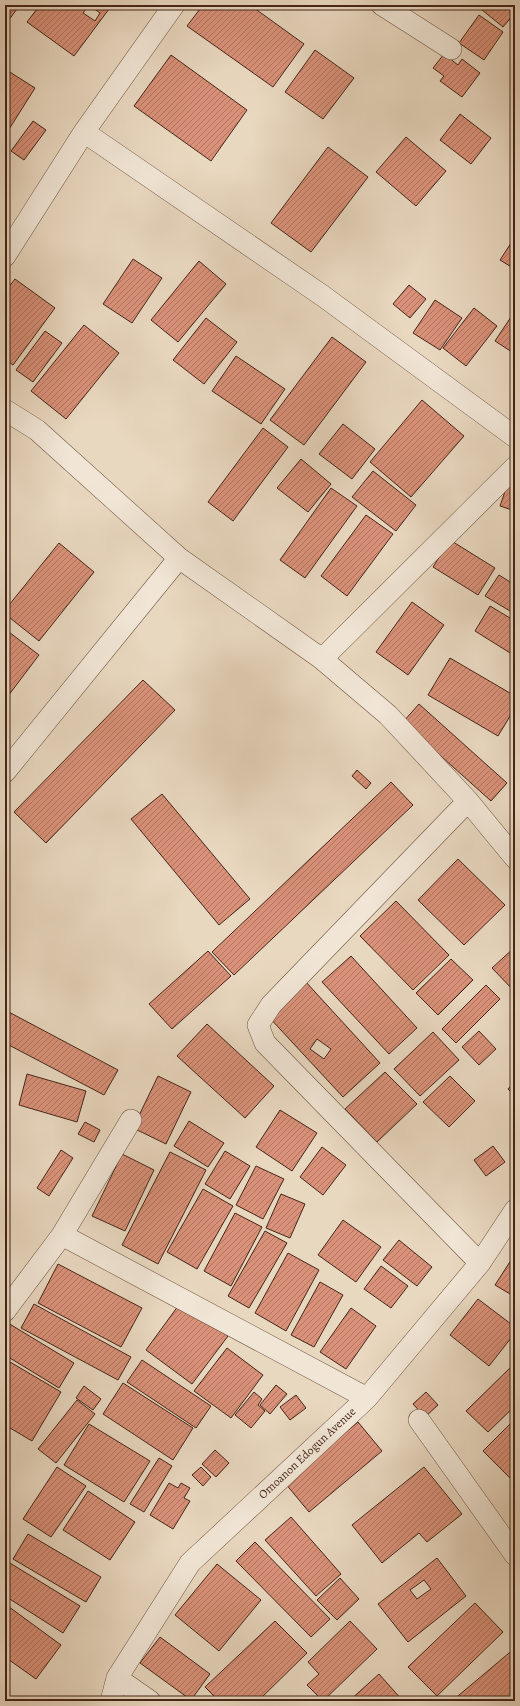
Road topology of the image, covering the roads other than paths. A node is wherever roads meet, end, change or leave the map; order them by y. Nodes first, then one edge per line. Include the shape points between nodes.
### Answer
1 (174, 5) edge
2 (382, 5) edge
3 (451, 49) dead end
4 (84, 132) junction
5 (5, 256) edge
6 (5, 410) edge
7 (515, 437) edge
8 (515, 467) edge
9 (179, 558) junction
10 (322, 659) junction
11 (5, 772) edge
12 (468, 802) junction
13 (515, 858) edge
14 (132, 1120) dead end
15 (515, 1210) edge
16 (62, 1235) junction
17 (480, 1263) junction
18 (5, 1311) edge
19 (367, 1398) junction
20 (418, 1420) dead end
21 (515, 1555) edge
22 (117, 1678) junction
23 (111, 1701) edge
24 (150, 1701) edge

1 - 4 street
2 - 3 street
4 - 5 street
4 - 7 street via 323,296
6 - 9 street via 37,430
8 - 10 street
9 - 10 street
9 - 11 street
10 - 12 street via 388,715
12 - 13 street
12 - 17 street via 271,1005 258,1025 265,1043
14 - 16 street
15 - 17 street, Omoanon Edogun Avenue
16 - 18 street
16 - 19 street
17 - 19 street, Omoanon Edogun Avenue
19 - 22 street, Omoanon Edogun Avenue via 190,1563
20 - 21 street
22 - 23 street, Omoanon Edogun Avenue
22 - 24 street

